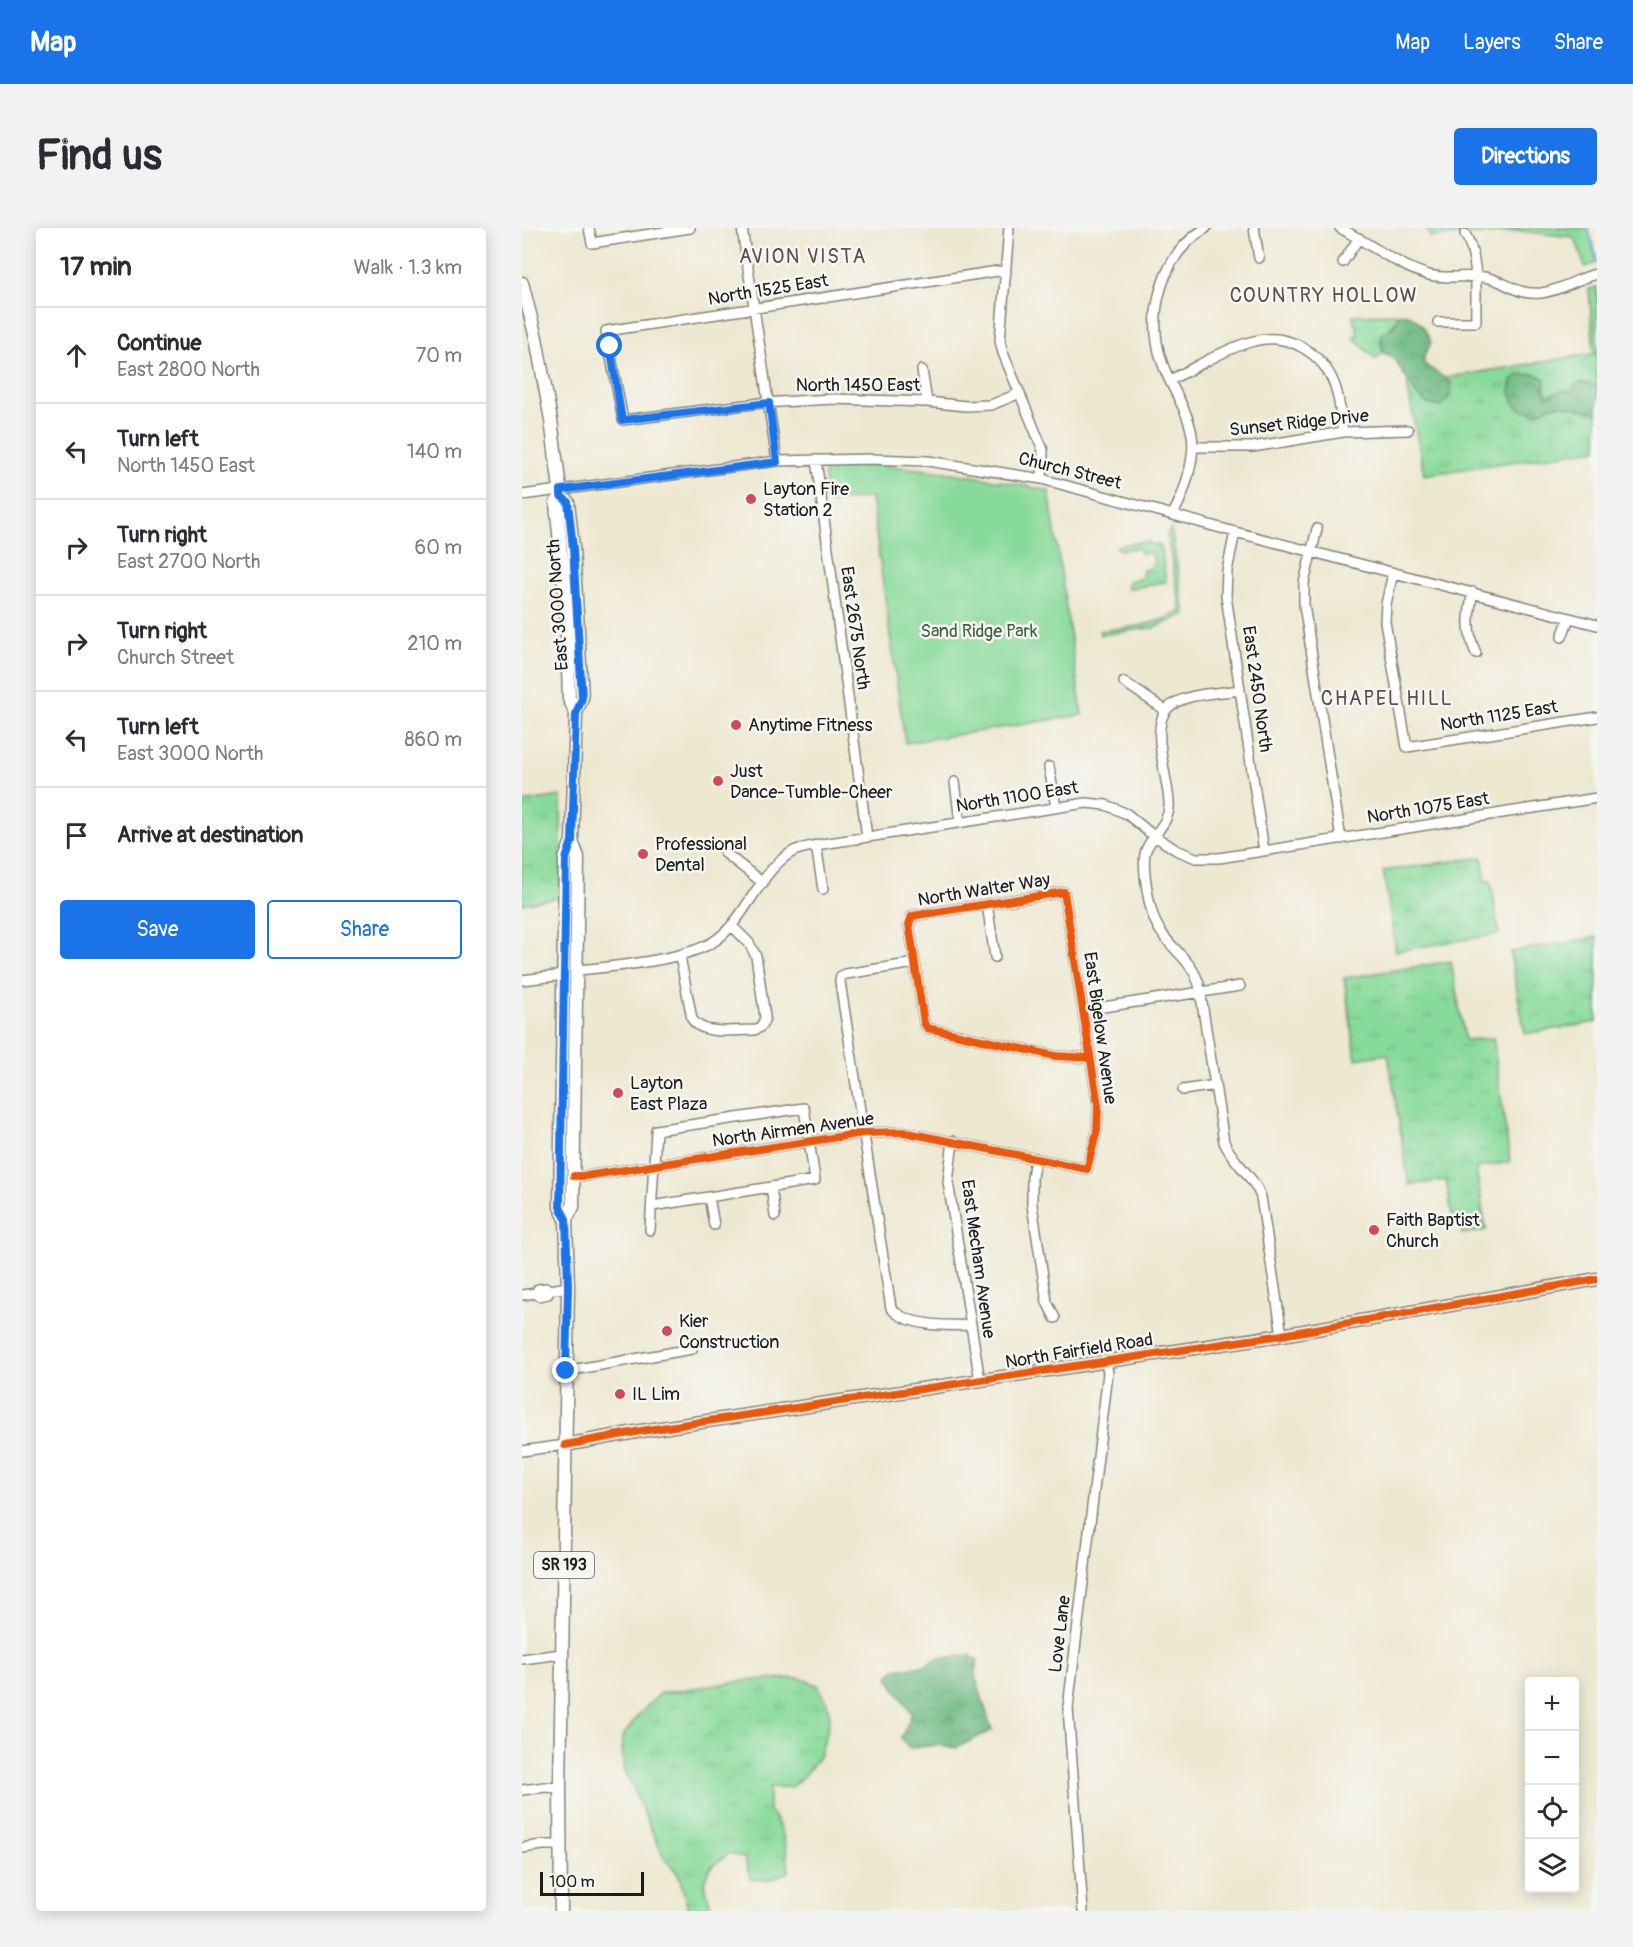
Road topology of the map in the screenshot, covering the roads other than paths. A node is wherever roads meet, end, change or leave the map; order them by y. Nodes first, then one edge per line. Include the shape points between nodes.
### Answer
1 (590, 228) edge
2 (690, 228) edge
3 (742, 228) edge
4 (1009, 228) edge
5 (1206, 228) edge
6 (1254, 228) edge
7 (1340, 228) edge
8 (1465, 234) dead end
9 (1359, 238) junction
10 (1259, 258) dead end
11 (1343, 262) dead end
12 (1006, 272) junction
13 (1597, 274) edge
14 (1475, 277) junction
15 (522, 283) edge
16 (754, 309) junction
17 (1438, 322) dead end
18 (922, 370) dead end
19 (1170, 380) junction
20 (1020, 393) junction
21 (927, 402) junction
22 (769, 403) junction
23 (622, 420) joint
24 (1408, 430) dead end
25 (1343, 432) junction
26 (1193, 447) junction
27 (816, 460) junction
28 (777, 462) junction
29 (1042, 479) junction
30 (561, 493) junction
31 (522, 495) edge
32 (1173, 514) junction
33 (1317, 529) dead end
34 (1235, 532) junction
35 (1311, 551) junction
36 (1393, 573) junction
37 (1473, 592) junction
38 (1569, 618) junction
39 (1597, 626) edge
40 (1562, 637) dead end
41 (1476, 653) dead end
42 (1124, 682) dead end
43 (1240, 690) junction
44 (1165, 710) junction
45 (1597, 717) edge
46 (1049, 767) dead end
47 (955, 782) dead end
48 (1597, 798) edge
49 (1056, 807) junction
50 (960, 822) junction
51 (1155, 836) junction
52 (867, 837) junction
53 (1341, 838) junction
54 (571, 845) junction
55 (816, 845) junction
56 (1264, 851) junction
57 (725, 853) dead end
58 (763, 883) junction
59 (824, 889) dead end
60 (1064, 892) joint
61 (987, 904) junction
62 (732, 926) junction
63 (680, 956) junction
64 (995, 957) dead end
65 (915, 963) junction
66 (578, 970) junction
67 (564, 975) junction
68 (522, 980) edge
69 (1240, 986) dead end
70 (1201, 992) junction
71 (1084, 1010) junction
72 (1090, 1058) junction
73 (1216, 1085) junction
74 (1183, 1090) dead end
75 (574, 1105) junction
76 (864, 1133) junction
77 (808, 1141) junction
78 (953, 1141) junction
79 (1035, 1158) junction
80 (654, 1165) junction
81 (1087, 1169) joint
82 (574, 1176) junction
83 (771, 1187) junction
84 (710, 1197) junction
85 (652, 1206) junction
86 (775, 1216) dead end
87 (566, 1219) junction
88 (714, 1224) dead end
89 (650, 1230) dead end
90 (1597, 1279) edge
91 (568, 1287) junction
92 (522, 1295) edge
93 (1055, 1318) dead end
94 (970, 1325) junction
95 (1282, 1335) junction
96 (692, 1349) dead end
97 (1106, 1362) junction
98 (566, 1371) junction
99 (980, 1381) junction
100 (565, 1445) junction
101 (522, 1451) edge
102 (562, 1654) junction
103 (522, 1659) edge
104 (560, 1788) junction
105 (522, 1790) edge
106 (560, 1845) junction
107 (522, 1848) edge
108 (561, 1911) edge
109 (1083, 1911) edge

1 - 2 street via 592,243
3 - 16 street
4 - 12 street
5 - 19 street via 1184,246 1159,292 1155,309 1156,345
6 - 10 street
7 - 9 street
8 - 14 street via 1473,250
9 - 11 street
9 - 14 street via 1427,274
12 - 16 street, North 1525 East
12 - 20 street via 1000,341
13 - 14 street via 1538,293 1515,291 1495,280
14 - 17 street via 1476,322
15 - 30 main road, East 3000 North / SR 193 via 544,385
16 - 22 street
16 - 23 street, North 1525 East via 606,331
18 - 21 street
19 - 25 street via 1253,341 1299,345 1329,373 1336,387
19 - 26 street via 1190,423
20 - 21 street, North 1450 East via 991,405
20 - 29 street via 1043,450
21 - 22 street, North 1450 East via 832,399
22 - 23 street, North 1450 East
22 - 28 street
24 - 25 street, Sunset Ridge Drive
25 - 26 street, Sunset Ridge Drive via 1253,447
26 - 32 street via 1180,503
27 - 28 street, Church Street
27 - 29 street, Church Street via 928,462
27 - 52 street, East 2675 North
28 - 30 street, Church Street
29 - 32 street, Church Street
30 - 31 street, Church Street
30 - 54 main road, East 3000 North / SR 193 via 568,502 582,698 576,714
32 - 34 street, Church Street
33 - 35 street
34 - 35 street, Church Street
34 - 43 street, East 2450 North via 1226,596
35 - 36 street, Church Street
35 - 53 street via 1304,605
36 - 37 street, Church Street
36 - 45 street, North 1125 East via 1385,622 1407,747
37 - 38 street, Church Street
37 - 41 street via 1468,617 1470,640
38 - 39 street, Church Street
38 - 40 street
42 - 44 street
43 - 44 street via 1188,698
43 - 56 street, East 2450 North
44 - 51 street via 1160,734 1170,803 1168,817
46 - 49 street
47 - 50 street
48 - 53 street, North 1075 East
49 - 50 street, North 1100 East
49 - 51 street, North 1100 East via 1106,805 1127,814
50 - 52 street, North 1100 East
51 - 56 street, North 1100 East via 1196,858
51 - 70 street via 1145,857 1151,907 1160,931 1193,968
52 - 55 street, North 1100 East
53 - 56 street, North 1075 East
54 - 66 main road, East 3000 North / SR 193 via 578,856
54 - 67 main road, East 3000 North / SR 193 via 566,859
55 - 58 street, North 1100 East via 796,850 779,862
55 - 59 street
57 - 58 street
58 - 62 street, North 1100 East
60 - 61 street, North Walter Way
60 - 71 street, East Bigelow Avenue
61 - 64 street
61 - 65 street, North Walter Way via 918,915 910,920
62 - 63 street, North 1100 East via 708,945
62 - 63 street via 756,956 763,1025 754,1030 696,1026
63 - 66 street, North 1100 East
65 - 72 street via 927,1028 1055,1056
65 - 76 street via 841,976
66 - 75 main road, East 3000 North / SR 193
67 - 68 street
67 - 75 main road via 570,985 570,1082
67 - 87 main road, East 3000 North / SR 193 via 560,1207
69 - 70 street
70 - 71 street
70 - 73 street
71 - 72 street, East Bigelow Avenue
72 - 81 street, East Bigelow Avenue via 1098,1122
73 - 74 street
73 - 95 street via 1224,1142 1257,1184 1261,1197
75 - 82 main road, East 3000 North / SR 193
76 - 77 street, North Airmen Avenue
76 - 78 street, North Airmen Avenue via 903,1132
76 - 94 street via 891,1308 932,1325
77 - 80 street, North Airmen Avenue
77 - 80 street via 804,1108 656,1130
77 - 83 street via 815,1180
78 - 79 street, North Airmen Avenue
78 - 94 street, East Mecham Avenue via 948,1182
79 - 81 street, North Airmen Avenue
79 - 93 street via 1032,1205 1047,1302
80 - 82 street, North Airmen Avenue
80 - 85 street
82 - 87 main road, East 3000 North / SR 193 via 573,1207
83 - 84 street
83 - 86 street
84 - 85 street
84 - 88 street
85 - 89 street
87 - 91 main road, East 3000 North / SR 193
90 - 95 main road, North Fairfield Road
91 - 92 street via 538,1289 536,1293
91 - 98 main road, East 3000 North / SR 193
94 - 99 street, East Mecham Avenue
95 - 97 main road, North Fairfield Road
96 - 98 street
97 - 99 main road, North Fairfield Road
97 - 109 street, Love Lane via 1108,1373 1067,1726
98 - 100 main road, East 3000 North / SR 193
99 - 100 main road, North Fairfield Road
100 - 101 street, North Fairfield Road
100 - 102 main road, East 3000 North / SR 193
102 - 103 street
102 - 104 main road, East 3000 North / SR 193
104 - 105 street
104 - 106 main road, East 3000 North / SR 193
106 - 107 street
106 - 108 main road, East 3000 North / SR 193

